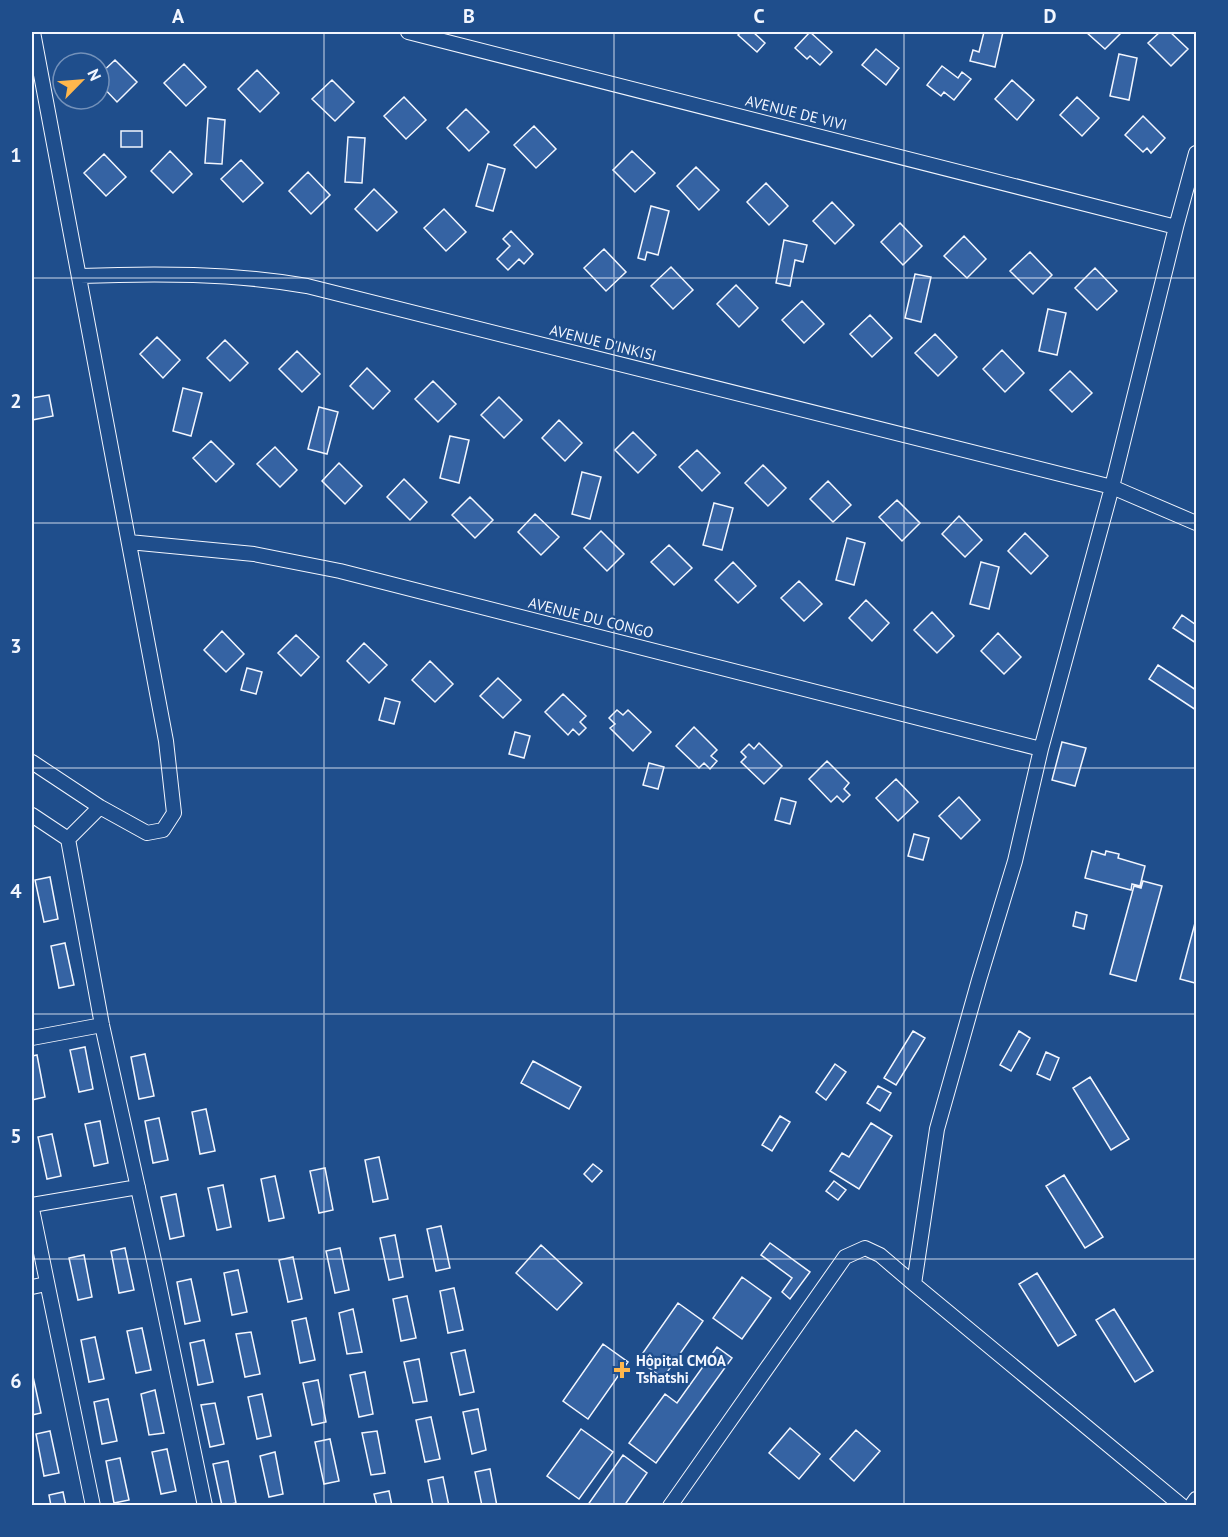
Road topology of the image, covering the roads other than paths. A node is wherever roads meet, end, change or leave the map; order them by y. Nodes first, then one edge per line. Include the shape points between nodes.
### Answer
1 (33, 32) edge
2 (408, 32) edge
3 (1197, 153) edge
4 (1176, 226) junction
5 (80, 276) junction
6 (1112, 488) junction
7 (1197, 523) edge
8 (129, 542) junction
9 (1041, 748) junction
10 (32, 762) edge
11 (100, 807) junction
12 (32, 815) edge
13 (68, 839) junction
14 (102, 1025) junction
15 (32, 1038) edge
16 (138, 1187) junction
17 (32, 1207) edge
18 (46, 1284) junction
19 (914, 1284) junction
20 (32, 1287) edge
21 (1197, 1499) edge
22 (93, 1506) edge
23 (205, 1506) edge
24 (670, 1506) edge
25 (1182, 1506) edge
26 (1191, 1506) edge

1 - 5 street
2 - 4 street, AVENUE DE VIVI
3 - 4 street
4 - 6 street
5 - 6 street, AVENUE D'INKISI via 146,274 256,279 307,286
5 - 8 street
6 - 7 street, AVENUE D'INKISI
6 - 9 street
8 - 9 street, AVENUE DU CONGO via 254,554 340,571
8 - 11 street via 166,741 174,813 163,830 147,833
9 - 19 street via 1015,861 937,1129
10 - 11 street
11 - 13 street
12 - 13 street
13 - 14 street
14 - 15 street
14 - 16 street
16 - 17 street
16 - 23 street
17 - 18 street
18 - 20 street
18 - 22 street
19 - 24 street via 880,1254 865,1248 845,1257
19 - 25 street
21 - 26 street

